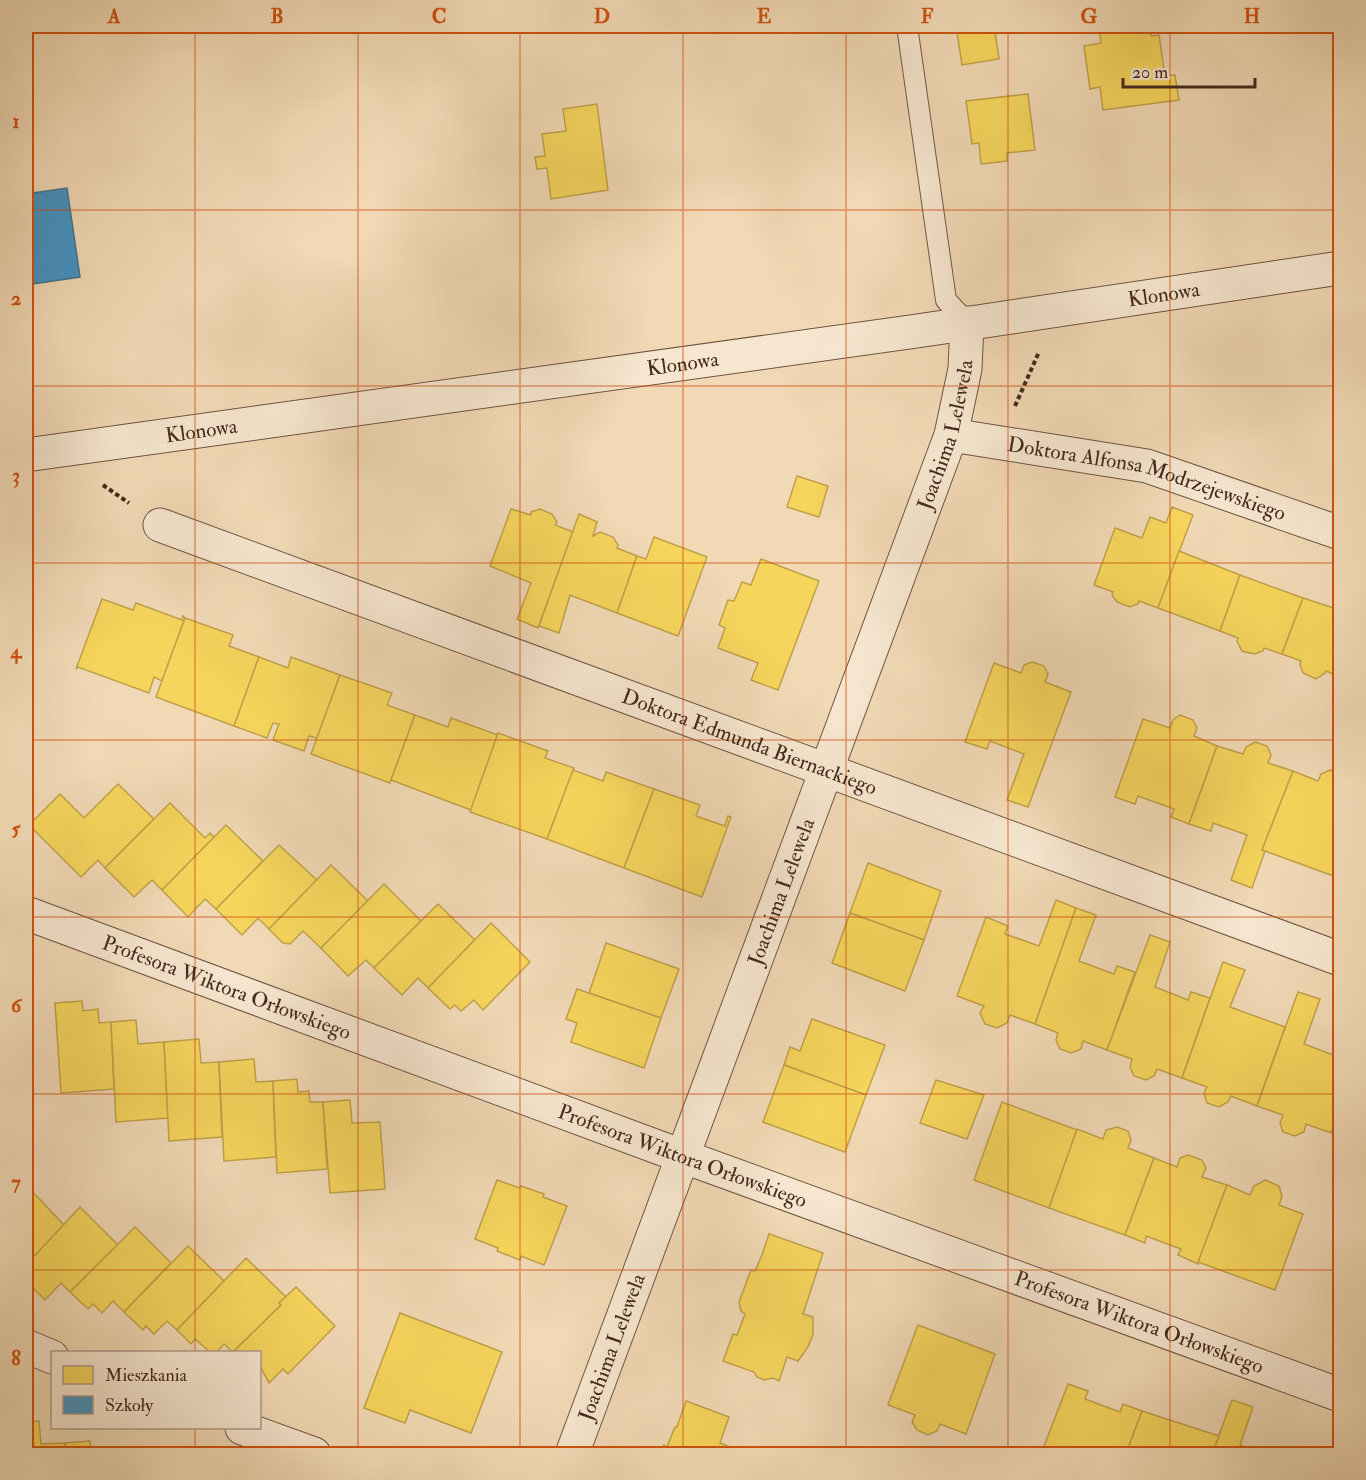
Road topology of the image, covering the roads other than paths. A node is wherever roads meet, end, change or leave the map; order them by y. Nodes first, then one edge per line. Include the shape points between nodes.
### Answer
1 (908, 26) edge
2 (1341, 268) edge
3 (967, 323) junction
4 (951, 435) junction
5 (26, 455) edge
6 (160, 525) road end
7 (1341, 533) edge
8 (826, 770) junction
9 (26, 913) edge
10 (1341, 959) edge
11 (684, 1157) junction
12 (26, 1346) edge
13 (51, 1356) edge
14 (1341, 1395) edge
15 (245, 1429) edge
16 (314, 1455) edge
17 (572, 1455) edge

1 - 3 lane via 945,300
2 - 3 street, Klonowa
3 - 4 street, Joachima Lelewela via 965,369
3 - 5 street, Klonowa
4 - 7 street, Doktora Alfonsa Modrzejewskiego via 1147,466
4 - 8 street, Joachima Lelewela
6 - 8 street, Doktora Edmunda Biernackiego
8 - 10 street, Doktora Edmunda Biernackiego
8 - 11 street, Joachima Lelewela
9 - 11 street, Profesora Wiktora Orłowskiego
11 - 14 street, Profesora Wiktora Orłowskiego
11 - 17 street, Joachima Lelewela
12 - 13 street
15 - 16 street

